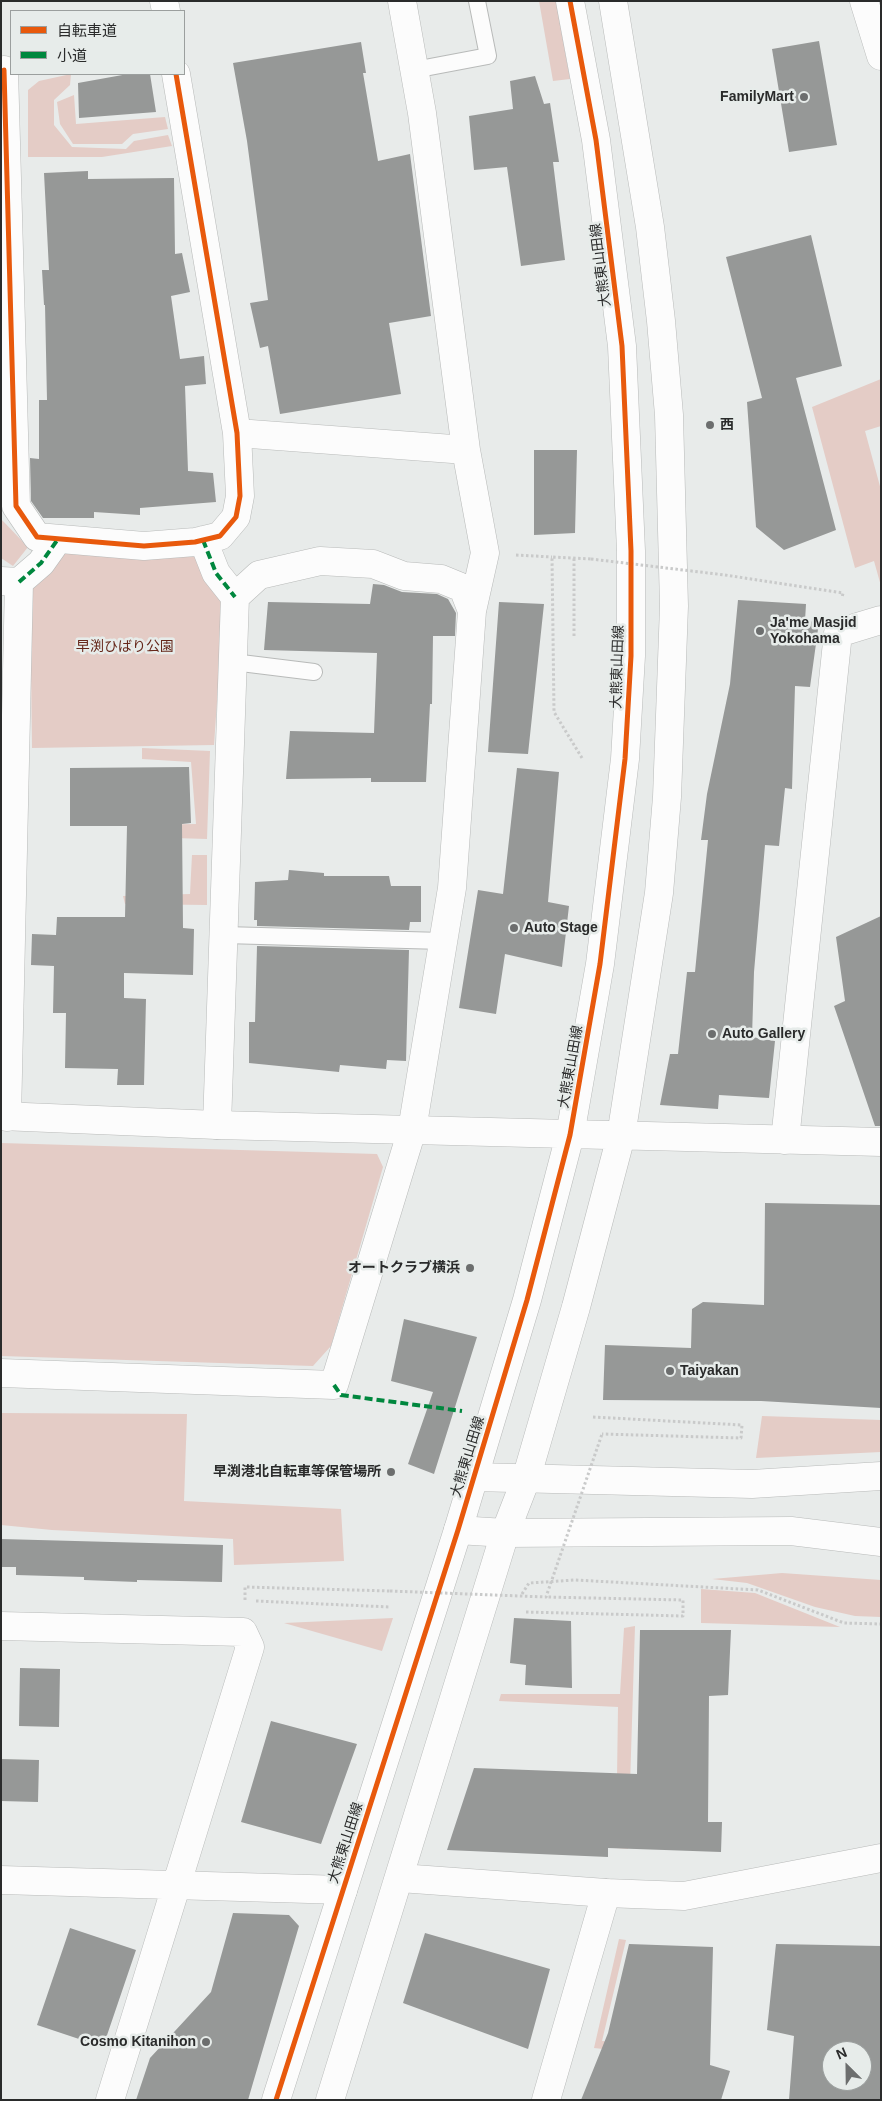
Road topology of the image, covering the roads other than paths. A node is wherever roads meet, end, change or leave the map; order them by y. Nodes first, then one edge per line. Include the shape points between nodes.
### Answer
1 (402, 1) edge
2 (477, 1) edge
3 (570, 1) edge
4 (613, 1) edge
5 (864, 1) edge
6 (881, 56) edge
7 (6, 70) edge
8 (414, 70) junction
9 (176, 75) edge
10 (237, 433) junction
11 (466, 450) junction
12 (58, 539) junction
13 (204, 540) junction
14 (10, 581) edge
15 (235, 597) junction
16 (472, 611) junction
17 (881, 620) edge
18 (233, 662) junction
19 (314, 672) dead end
20 (224, 935) junction
21 (443, 941) junction
22 (4, 1117) edge
23 (218, 1125) junction
24 (412, 1130) junction
25 (570, 1135) junction
26 (620, 1136) junction
27 (785, 1140) junction
28 (881, 1142) edge
29 (1, 1373) edge
30 (881, 1476) edge
31 (473, 1477) junction
32 (526, 1479) junction
33 (458, 1530) junction
34 (505, 1533) junction
35 (881, 1542) edge
36 (1, 1626) edge
37 (881, 1858) edge
38 (400, 1878) junction
39 (1, 1880) edge
40 (178, 1883) junction
41 (343, 1890) junction
42 (606, 1893) junction
43 (110, 2100) edge
44 (276, 2100) edge
45 (330, 2100) edge
46 (546, 2100) edge

1 - 8 main road
2 - 8 lane via 488,56
3 - 25 main road, 大熊東山田線 via 596,140 622,346 628,448 631,656 625,759 600,964
4 - 26 main road via 636,133 662,320 669,415 674,587 667,788 659,893
5 - 6 main road
7 - 12 main road via 16,506 37,537
8 - 11 main road
9 - 10 main road
10 - 11 main road
10 - 13 main road via 240,496 236,517 220,536
11 - 16 main road via 485,553
12 - 13 main road via 144,546
12 - 14 main road via 41,563
13 - 15 main road via 216,573
14 - 22 main road
15 - 16 main road via 259,574 320,561 373,564 404,576 441,580 463,588
15 - 18 main road
16 - 21 main road via 452,888
17 - 27 main road via 838,633
18 - 19 lane
18 - 20 main road
20 - 21 lane
20 - 23 main road
21 - 24 main road
22 - 23 main road
23 - 24 main road
24 - 25 main road
24 - 29 main road via 334,1385
25 - 26 main road
25 - 31 main road, 大熊東山田線 via 528,1300
26 - 27 main road
26 - 32 main road via 576,1307
27 - 28 main road
30 - 32 main road via 752,1484
31 - 32 main road
31 - 33 main road, 大熊東山田線
32 - 34 main road
33 - 34 main road
33 - 41 main road, 大熊東山田線
34 - 35 main road via 791,1531
34 - 38 main road
36 - 40 main road via 243,1632 250,1647
37 - 42 main road via 684,1896
38 - 42 main road
38 - 45 main road
39 - 40 main road
40 - 41 main road
40 - 43 main road
41 - 44 main road, 大熊東山田線
42 - 46 main road

